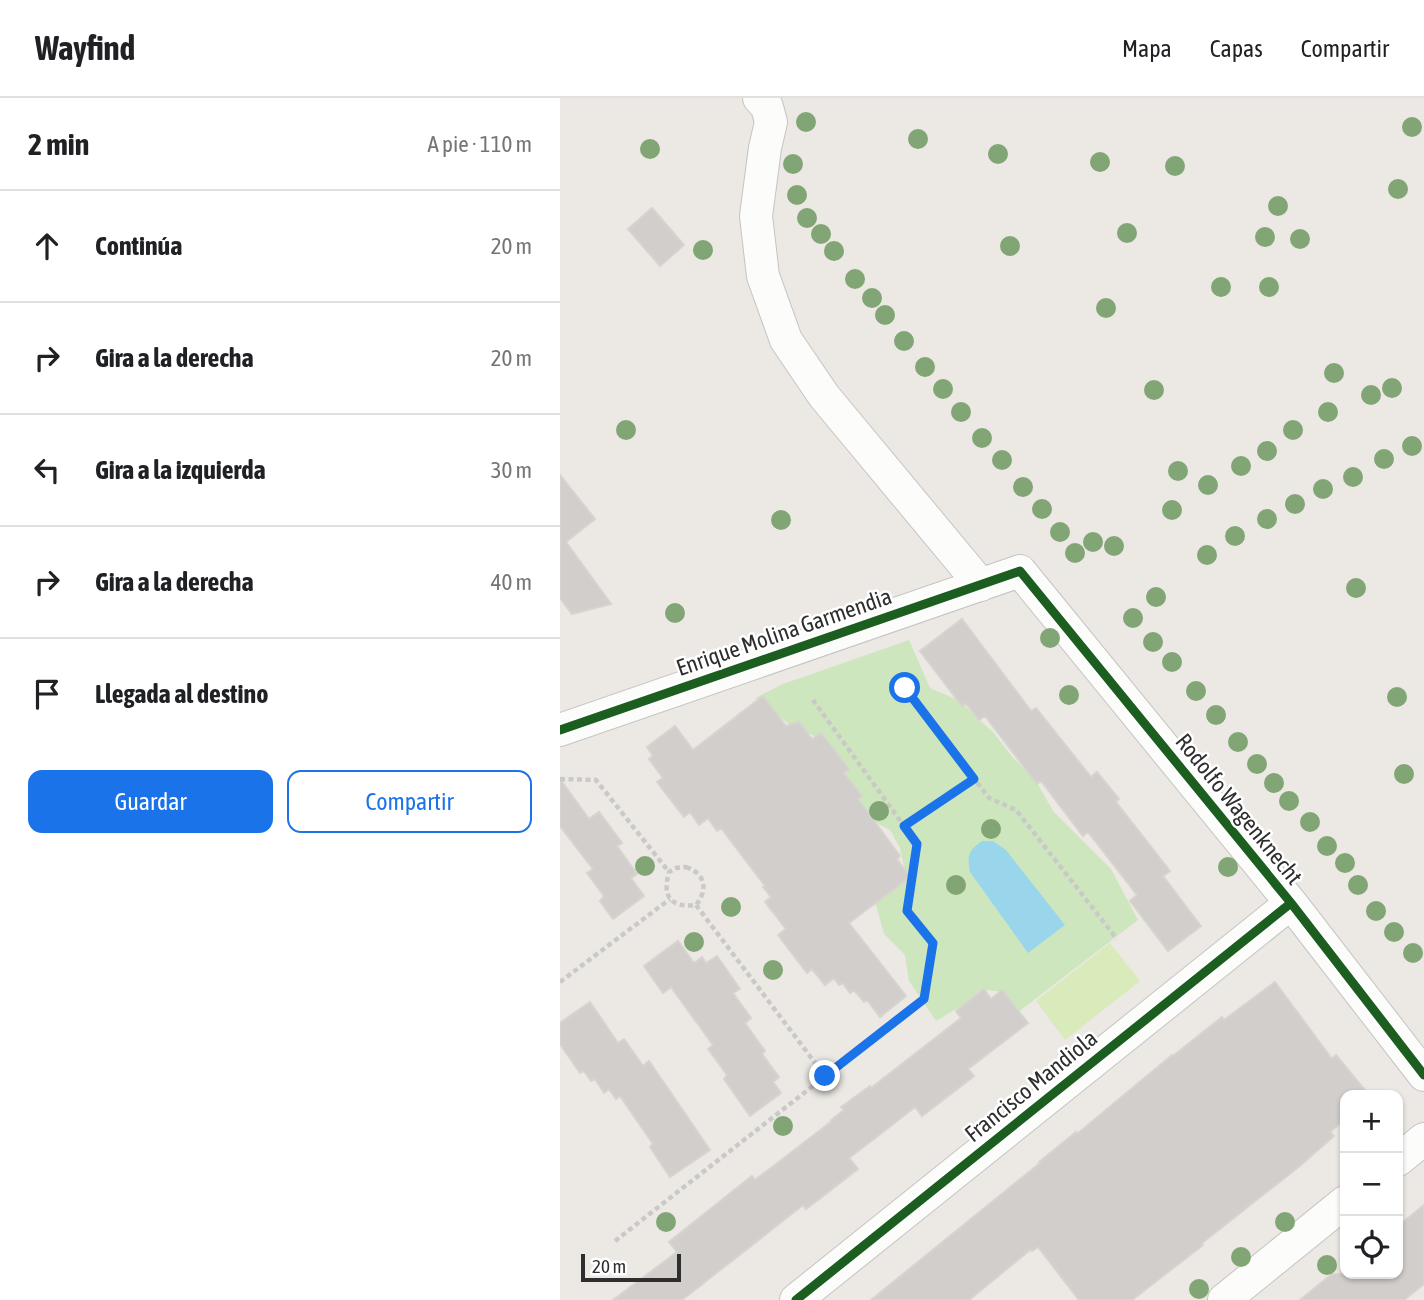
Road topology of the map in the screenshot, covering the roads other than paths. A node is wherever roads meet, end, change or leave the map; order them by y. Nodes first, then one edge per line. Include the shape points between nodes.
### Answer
1 (759, 98) edge
2 (1020, 571) joint
3 (981, 585) junction
4 (560, 730) edge
5 (1291, 903) junction
6 (1424, 1075) edge
7 (1424, 1139) edge
8 (1403, 1156) edge
9 (1340, 1206) edge
10 (796, 1300) edge
11 (1224, 1300) edge

1 - 3 street via 771,122 756,216 763,276 786,340 824,396
2 - 3 street, Enrique Molina Garmendia
2 - 5 street, Rodolfo Wagenknecht
3 - 4 street, Enrique Molina Garmendia
5 - 6 street, Rodolfo Wagenknecht
5 - 10 street, Francisco Mandiola
7 - 8 street
9 - 11 street

